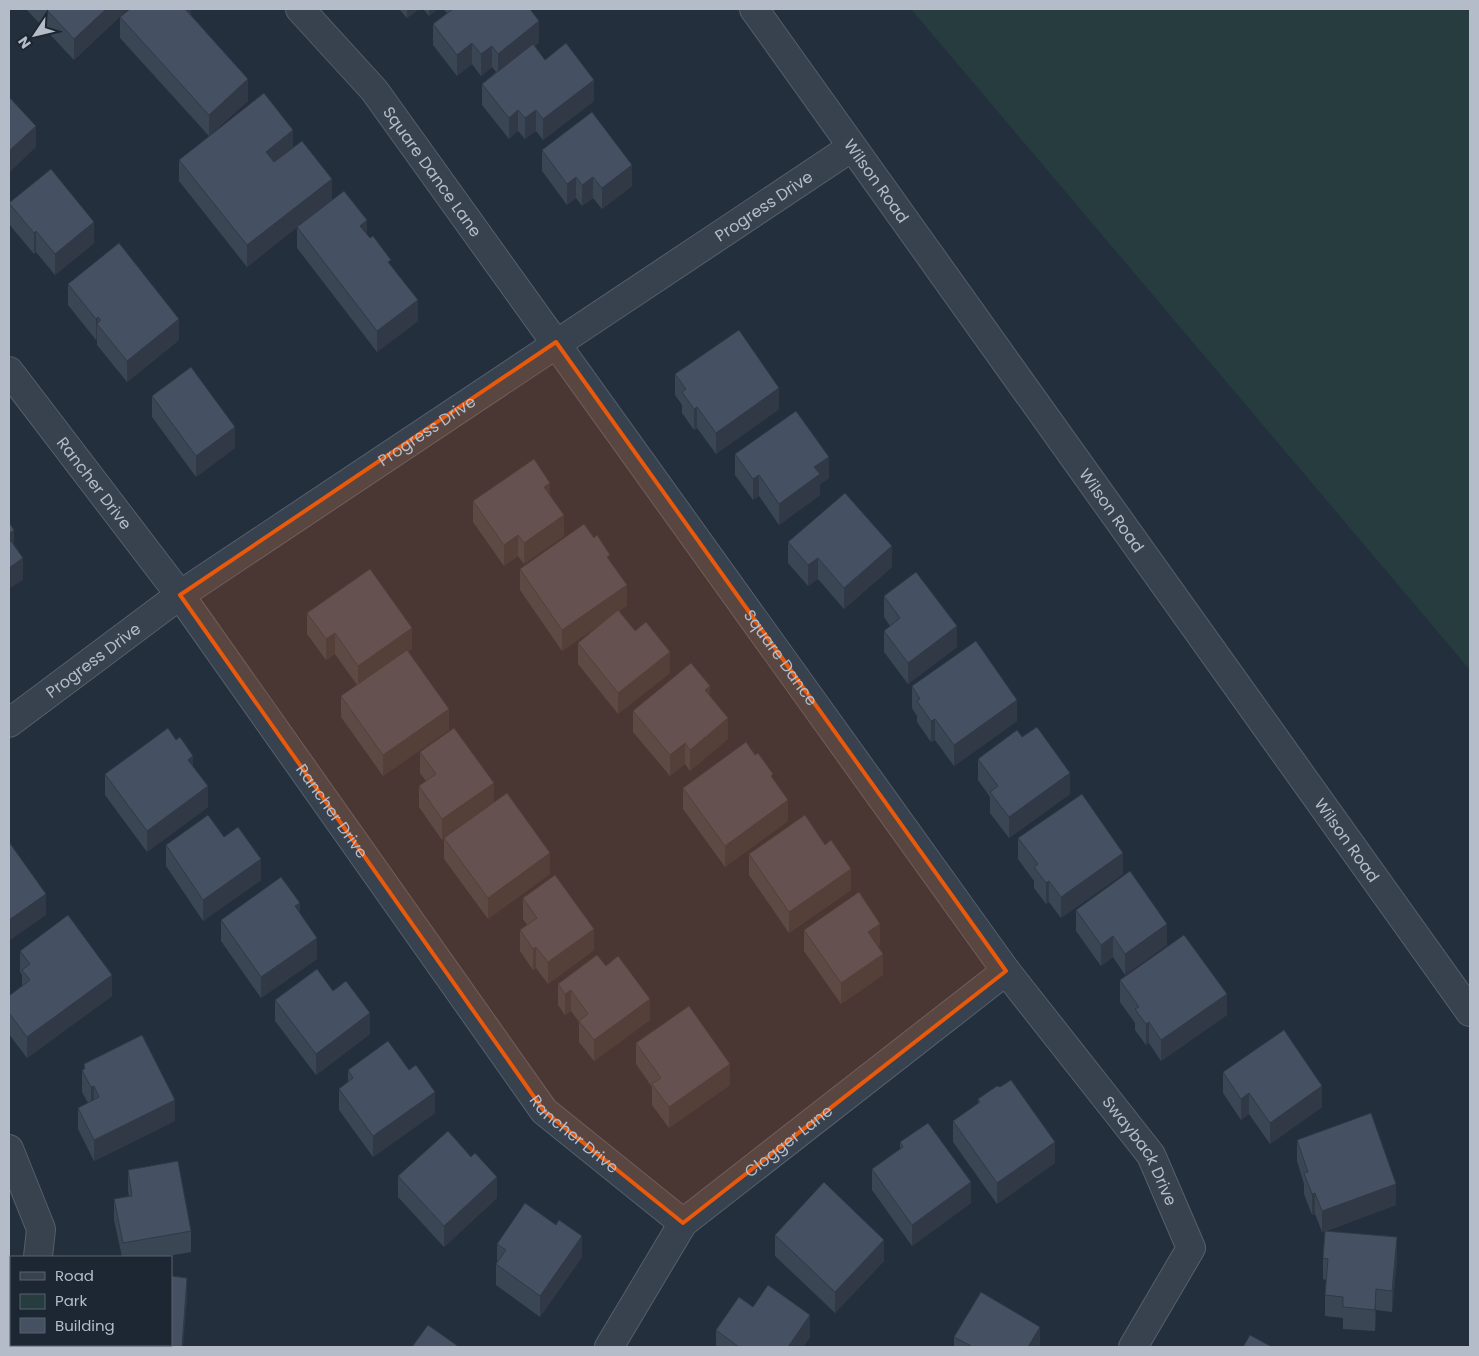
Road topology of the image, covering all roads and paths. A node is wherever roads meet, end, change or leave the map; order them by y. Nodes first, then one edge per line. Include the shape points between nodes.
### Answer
1 (300, 9) edge
2 (754, 9) edge
3 (852, 146) junction
4 (556, 342) junction
5 (9, 371) edge
6 (180, 595) junction
7 (9, 722) edge
8 (1006, 971) junction
9 (1470, 1012) edge
10 (9, 1149) edge
11 (683, 1223) junction
12 (38, 1256) edge
13 (609, 1347) edge
14 (1133, 1347) edge

1 - 4 street, Square Dance Lane via 374,90
2 - 3 street, Wilson Road
3 - 4 street, Progress Drive
3 - 9 street, Wilson Road
4 - 6 street, Progress Drive
4 - 8 street, Square Dance
5 - 6 street, Rancher Drive
6 - 7 street, Progress Drive
6 - 11 street, Rancher Drive via 544,1111
8 - 11 street, Clogger Lane
8 - 14 street, Swayback Drive via 1151,1155 1191,1248
10 - 12 street via 40,1230
11 - 13 street, Clogger Lane

